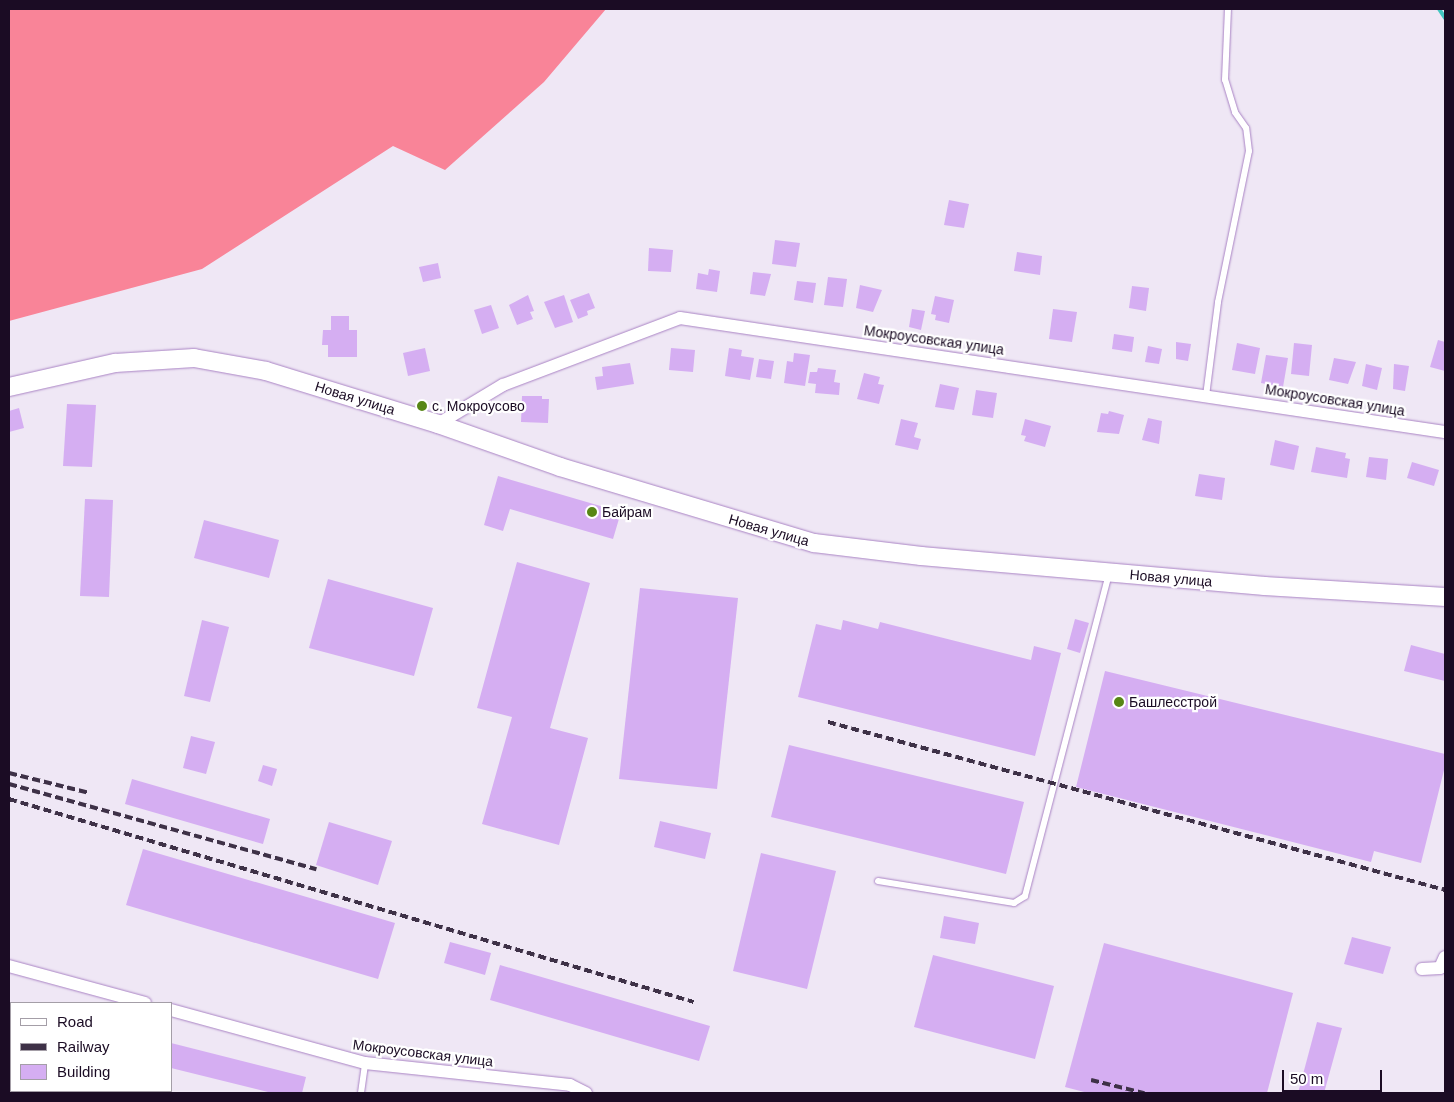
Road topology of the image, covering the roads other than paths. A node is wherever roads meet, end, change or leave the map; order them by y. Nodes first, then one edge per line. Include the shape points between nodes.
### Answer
1 (1228, 9) edge
2 (9, 387) edge
3 (1206, 396) junction
4 (438, 424) junction
5 (1445, 432) edge
6 (1110, 572) junction
7 (1445, 597) edge
8 (878, 881) dead end
9 (1445, 957) edge
10 (9, 966) edge
11 (1422, 969) dead end
12 (140, 1002) edge
13 (172, 1010) edge
14 (365, 1063) junction
15 (361, 1093) edge
16 (586, 1093) edge

1 - 3 lane via 1225,80 1235,112 1246,128 1249,151 1218,302
2 - 4 main road, Новая улица via 115,363 194,358 266,371
3 - 4 street, Мокроусовская улица via 680,318 503,385
3 - 5 street, Мокроусовская улица
4 - 6 main road, Новая улица via 560,467 814,543 921,556
6 - 7 main road, Новая улица via 1264,586
6 - 8 lane via 1024,896 1014,903
9 - 11 street via 1440,968
10 - 12 street
13 - 14 street, Мокроусовская улица
14 - 15 lane
14 - 16 street, Мокроусовская улица via 570,1086

